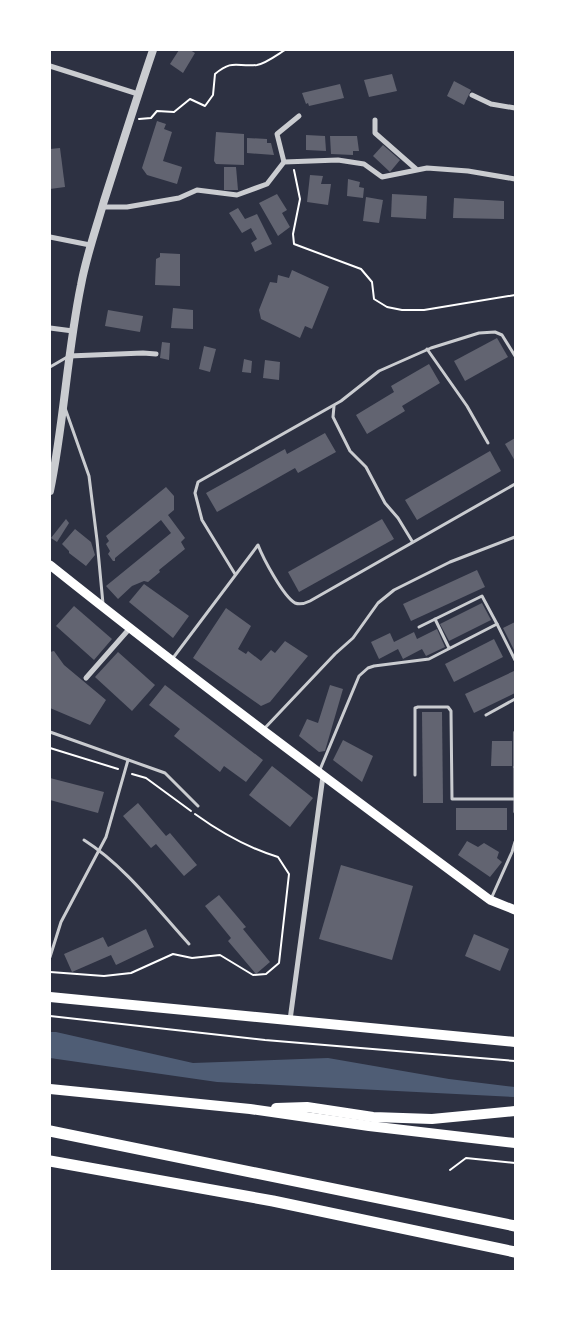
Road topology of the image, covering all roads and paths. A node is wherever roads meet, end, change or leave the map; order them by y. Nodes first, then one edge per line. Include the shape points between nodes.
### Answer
1 (153, 50) edge
2 (285, 50) edge
3 (50, 66) edge
4 (138, 94) junction
5 (472, 95) dead end
6 (515, 108) edge
7 (299, 116) dead end
8 (130, 119) junction
9 (375, 120) dead end
10 (284, 162) junction
11 (293, 163) junction
12 (416, 169) junction
13 (515, 179) edge
14 (102, 207) junction
15 (50, 237) edge
16 (90, 245) junction
17 (515, 295) edge
18 (50, 328) edge
19 (73, 331) junction
20 (428, 349) junction
21 (156, 354) dead end
22 (69, 356) junction
23 (515, 356) edge
24 (50, 367) edge
25 (64, 405) junction
26 (334, 406) junction
27 (488, 443) dead end
28 (515, 484) edge
29 (50, 491) edge
30 (515, 536) edge
31 (412, 541) junction
32 (50, 565) edge
33 (235, 574) junction
34 (103, 607) junction
35 (435, 619) junction
36 (496, 624) junction
37 (419, 627) dead end
38 (130, 628) junction
39 (449, 648) junction
40 (171, 660) junction
41 (515, 660) edge
42 (86, 678) dead end
43 (515, 699) edge
44 (486, 715) dead end
45 (263, 730) junction
46 (50, 732) edge
47 (515, 732) edge
48 (50, 748) edge
49 (128, 760) junction
50 (515, 767) edge
51 (125, 772) junction
52 (321, 774) junction
53 (415, 775) dead end
54 (515, 799) edge
55 (198, 806) dead end
56 (515, 812) edge
57 (84, 840) dead end
58 (515, 844) edge
59 (99, 850) junction
60 (490, 900) junction
61 (515, 910) edge
62 (190, 944) dead end
63 (50, 957) edge
64 (50, 972) edge
65 (50, 997) edge
66 (50, 1016) edge
67 (290, 1020) junction
68 (515, 1042) edge
69 (515, 1061) edge
70 (50, 1089) edge
71 (250, 1109) junction
72 (515, 1111) edge
73 (50, 1131) edge
74 (515, 1144) edge
75 (50, 1161) edge
76 (515, 1163) edge
77 (450, 1170) dead end
78 (515, 1226) edge
79 (515, 1252) edge

1 - 4 street
2 - 8 path via 259,65 225,66 215,74 213,95 205,106 190,99 174,112 157,111 151,118
3 - 4 street
4 - 8 street
5 - 6 street via 491,104
7 - 10 street via 277,134
8 - 14 street
9 - 12 street via 375,133
10 - 11 street
10 - 14 street via 267,184 237,195 197,190 179,198 127,207
11 - 12 street via 338,160 364,164 382,177
11 - 17 path via 300,199 294,244 361,269 372,282 374,299 387,307 424,310
12 - 13 street via 468,171
14 - 16 street
15 - 16 street
16 - 19 street
18 - 19 street
19 - 22 street
20 - 23 lane via 495,332 502,335
20 - 26 lane via 379,371
20 - 27 lane
21 - 22 street
22 - 24 lane
22 - 25 street
25 - 29 street
25 - 34 lane via 89,476
26 - 31 lane via 333,417 350,451 366,467 384,503
26 - 33 lane via 198,482 195,493 202,520
28 - 31 lane
30 - 45 lane via 450,562 394,590 378,603 353,638
31 - 33 lane via 301,604 294,603 288,595 258,545
32 - 34 main road
33 - 40 lane
34 - 38 main road
35 - 36 lane via 482,596
35 - 37 lane
35 - 39 lane
36 - 39 lane
36 - 41 lane
38 - 40 main road
38 - 42 street
39 - 52 lane via 429,658 379,664 363,671
40 - 45 main road
43 - 44 lane
45 - 52 main road
46 - 49 lane
47 - 50 lane
48 - 51 path
49 - 51 lane
49 - 55 lane via 165,773
50 - 54 lane
51 - 59 lane via 106,837
51 - 64 path via 146,778 210,825 258,851 278,857 289,874 279,963 266,974 253,975 220,955 192,958 173,954 131,973 104,976
52 - 60 main road
52 - 67 street
53 - 54 lane via 415,708 448,707 451,711 452,798
54 - 56 lane
57 - 59 lane
58 - 60 lane
59 - 62 lane
59 - 63 lane via 61,922
60 - 61 main road
65 - 67 highway
66 - 69 path via 275,1041
67 - 68 highway
70 - 71 highway
71 - 72 highway via 307,1107 373,1117 432,1119
71 - 74 highway
73 - 78 highway
75 - 79 highway via 273,1201
76 - 77 path via 466,1158

